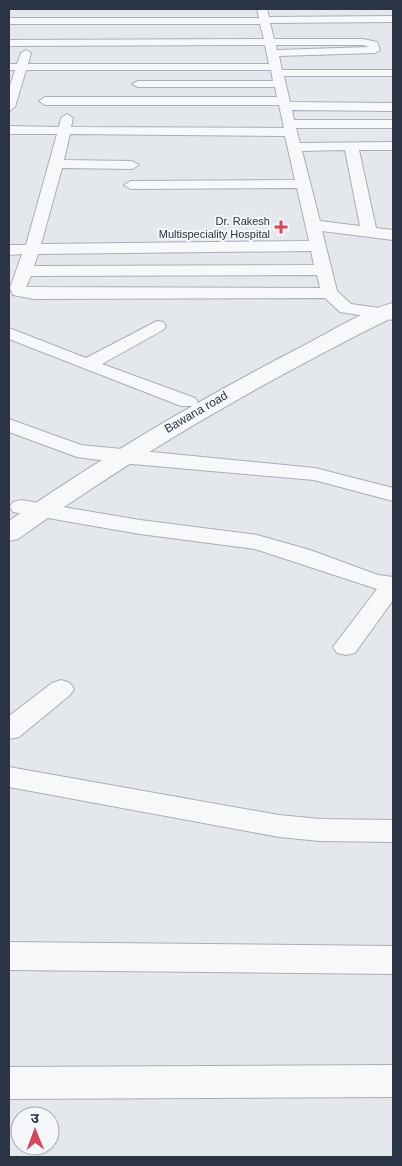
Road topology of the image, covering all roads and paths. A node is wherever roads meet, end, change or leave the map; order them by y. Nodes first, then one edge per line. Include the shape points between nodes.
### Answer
1 (92, 9) edge
2 (169, 9) edge
3 (254, 9) edge
4 (40, 14) edge
5 (393, 19) edge
6 (9, 21) edge
7 (90, 21) junction
8 (168, 21) junction
9 (362, 31) dead end
10 (9, 43) edge
11 (29, 43) junction
12 (271, 47) edge
13 (379, 47) dead end
14 (82, 55) junction
15 (9, 67) edge
16 (22, 67) junction
17 (393, 73) edge
18 (124, 84) dead end
19 (12, 87) edge
20 (44, 100) dead end
21 (9, 106) edge
22 (393, 107) edge
23 (287, 117) junction
24 (43, 118) dead end
25 (66, 124) junction
26 (393, 124) edge
27 (9, 130) edge
28 (134, 131) junction
29 (351, 146) junction
30 (393, 146) edge
31 (295, 147) junction
32 (57, 164) junction
33 (132, 165) junction
34 (304, 184) junction
35 (131, 185) junction
36 (130, 200) dead end
37 (312, 226) junction
38 (369, 232) junction
39 (393, 235) edge
40 (317, 246) junction
41 (9, 250) edge
42 (32, 250) junction
43 (323, 270) junction
44 (25, 271) junction
45 (329, 293) junction
46 (391, 309) edge
47 (360, 311) junction
48 (157, 326) dead end
49 (9, 333) edge
50 (332, 333) junction
51 (87, 365) junction
52 (188, 402) junction
53 (9, 425) edge
54 (110, 456) junction
55 (393, 494) edge
56 (23, 511) edge
57 (9, 533) edge
58 (393, 586) edge
59 (346, 646) dead end
60 (61, 689) dead end
61 (9, 730) edge
62 (9, 777) edge
63 (393, 831) edge
64 (9, 956) edge
65 (393, 960) edge
66 (393, 1081) edge
67 (9, 1083) edge

1 - 7 street
2 - 8 street
3 - 12 street
4 - 6 street
4 - 7 street
4 - 11 street
5 - 12 street
7 - 8 street
7 - 14 street
8 - 12 street via 170,28
9 - 12 street
10 - 11 street
11 - 14 street
11 - 16 street
12 - 13 street via 367,42
12 - 14 street
12 - 14 street
12 - 17 street
12 - 18 street
12 - 23 street
14 - 16 street
15 - 16 street
16 - 19 street
19 - 21 street
20 - 23 street
22 - 23 street
23 - 25 street
23 - 26 street
23 - 28 street
23 - 31 street
24 - 25 street
25 - 27 street
25 - 28 street
25 - 32 street
28 - 33 street
29 - 30 street
29 - 31 street
29 - 38 street
31 - 34 street
32 - 33 street
32 - 42 street
33 - 35 street
34 - 35 street
34 - 37 street
35 - 36 street
37 - 38 street
37 - 40 street
38 - 39 street
40 - 42 street
40 - 43 street
41 - 42 street
42 - 44 street
43 - 44 street
43 - 45 street
44 - 45 street via 19,291 34,294
45 - 47 street via 346,308
46 - 47 street, Bawana road
46 - 50 street, Bawana road
47 - 50 street, Bawana road
48 - 51 street
49 - 51 street
50 - 52 street, Bawana road
50 - 54 street, Bawana road via 202,408
51 - 52 street
52 - 54 street, Bawana road
53 - 54 street via 65,448
54 - 55 street via 315,474
54 - 56 street, Bawana road
56 - 57 street, Bawana road
56 - 58 street via 257,542
58 - 59 street
60 - 61 street
62 - 63 street via 279,826
64 - 65 street
66 - 67 street

